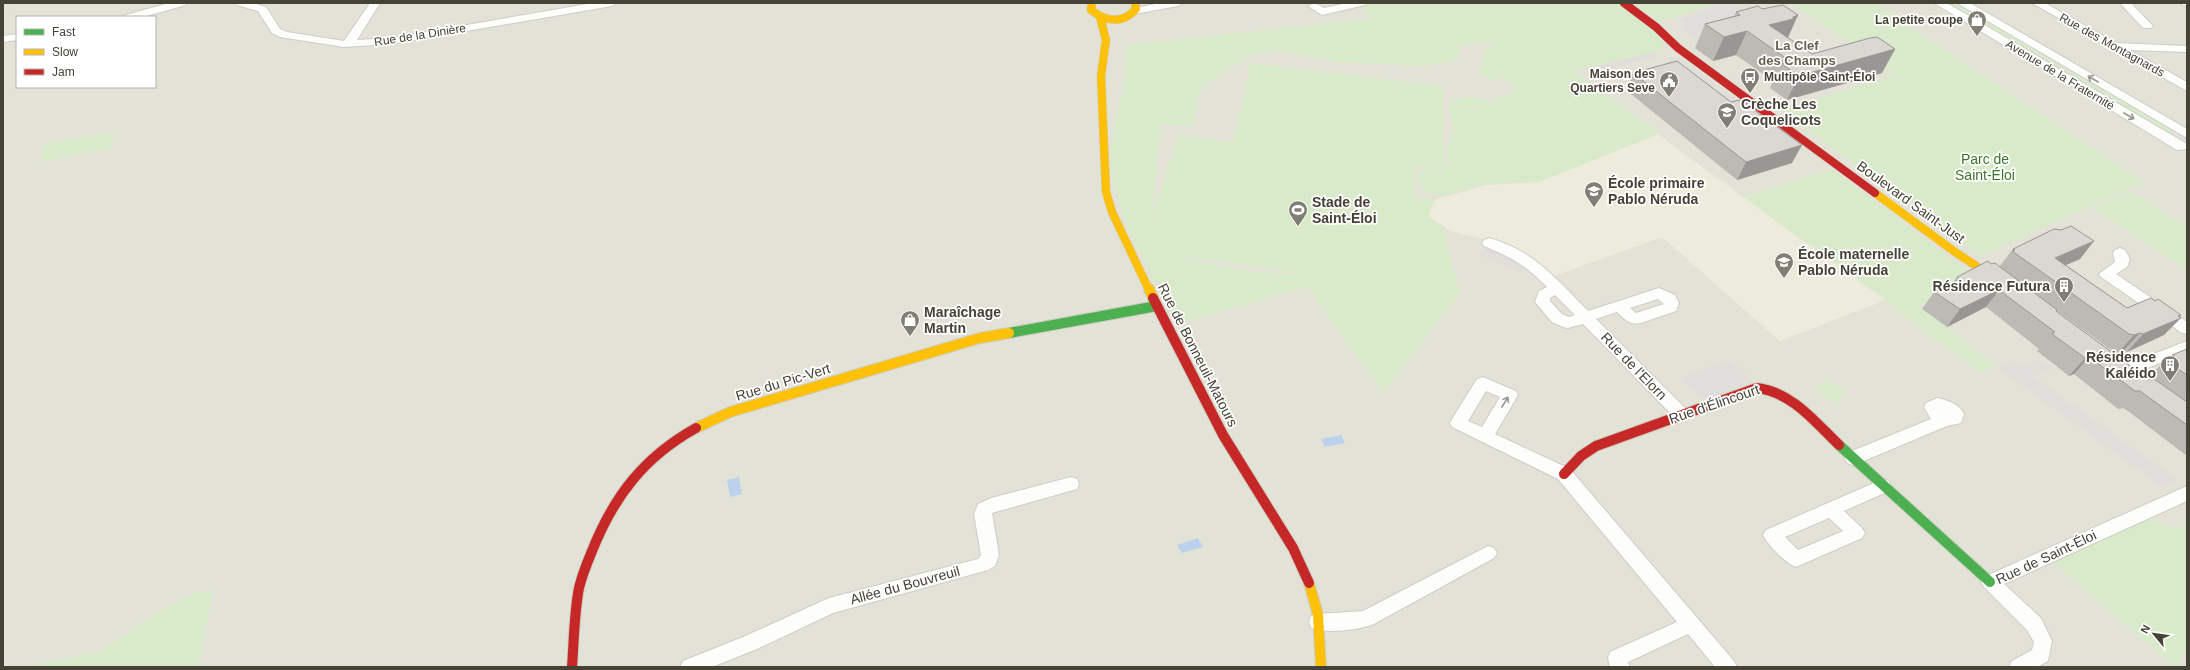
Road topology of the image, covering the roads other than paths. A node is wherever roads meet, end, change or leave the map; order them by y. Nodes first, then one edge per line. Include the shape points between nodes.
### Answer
1 (182, 3) edge
2 (241, 3) edge
3 (375, 3) edge
4 (612, 3) edge
5 (1092, 3) edge
6 (1151, 3) edge
7 (1361, 3) edge
8 (1624, 3) edge
9 (1939, 3) edge
10 (1962, 3) edge
11 (2037, 3) edge
12 (2125, 3) edge
13 (1174, 4) edge
14 (1314, 6) dead end
15 (1135, 7) edge
16 (134, 16) edge
17 (1100, 17) junction
18 (1119, 19) junction
19 (2147, 26) dead end
20 (16, 37) edge
21 (3, 39) edge
22 (1106, 40) junction
23 (348, 44) junction
24 (2114, 46) junction
25 (2187, 49) edge
26 (2185, 85) edge
27 (2187, 134) edge
28 (2185, 147) edge
29 (1489, 243) dead end
30 (2120, 253) dead end
31 (1558, 288) junction
32 (2012, 290) edge
33 (1157, 306) junction
34 (1620, 307) dead end
35 (1586, 317) junction
36 (2187, 329) edge
37 (2187, 346) edge
38 (2123, 372) edge
39 (1682, 415) junction
40 (1945, 420) dead end
41 (1484, 436) junction
42 (1854, 458) junction
43 (1564, 474) junction
44 (1071, 484) dead end
45 (1883, 486) junction
46 (2187, 493) edge
47 (1831, 509) dead end
48 (1488, 553) dead end
49 (1990, 582) junction
50 (1318, 622) junction
51 (1691, 624) junction
52 (572, 667) edge
53 (690, 667) edge
54 (1321, 667) edge
55 (1620, 667) edge
56 (1727, 667) edge
57 (2019, 667) edge

1 - 16 street
2 - 23 street, Rue de la Dinière via 262,8 276,31 284,35
3 - 23 street
4 - 23 street, Rue de la Dinière via 391,41
5 - 17 street, Rue de Bonneuil-Matours via 1091,10
6 - 13 street
7 - 14 street via 1322,12
8 - 32 street, Boulevard Saint-Just via 1684,52 1955,252
9 -> 28 street, Avenue de la Fraternité
27 -> 10 street, Avenue de la Fraternité
11 - 24 street, Rue des Montagnards
12 - 19 street
13 - 15 street
15 - 18 street via 1128,17
17 - 18 street
17 - 22 street, Rue de Bonneuil-Matours
18 - 22 street, Rue de Bonneuil-Matours
20 - 21 street
22 - 33 street, Rue de Bonneuil-Matours via 1101,76 1106,192 1132,257
24 - 25 street
24 - 26 street, Rue des Montagnards
29 - 31 street via 1526,259
30 - 36 street via 2122,264 2106,274
31 - 35 street, Rue de l'Elorn
31 - 35 street, Rue de l'Elorn via 1544,295 1542,300 1557,318 1568,323
33 - 50 street, Rue de Bonneuil-Matours via 1223,435 1293,548 1315,600
33 - 52 street, Rue du Pic-Vert via 980,338 730,412 681,435 658,451 635,474 612,507 602,528 579,588
34 - 35 street, Rue de l'Elorn
35 - 39 street, Rue de l'Elorn
37 - 38 street
39 - 42 street, Rue d'Élincourt via 1751,389 1766,386 1793,402
39 - 43 street, Rue d'Élincourt via 1596,446 1581,456
40 - 42 street
41 -> 41 street via 1510,395 1484,383 1458,423
41 - 43 street
42 - 45 street, Rue d'Élincourt
43 - 51 street
44 - 53 street, Allée du Bouvreuil via 984,509 990,555 989,561 982,565 828,606 750,643
45 - 47 street
45 - 49 street, Rue d'Élincourt
46 - 49 street, Rue de Saint-Éloi
48 - 50 street via 1366,618 1356,622
49 - 57 street, Rue de Saint-Éloi via 2034,624 2043,641 2041,655
50 - 54 street, Rue de Bonneuil-Matours
51 - 55 street via 1618,658
51 - 56 street

